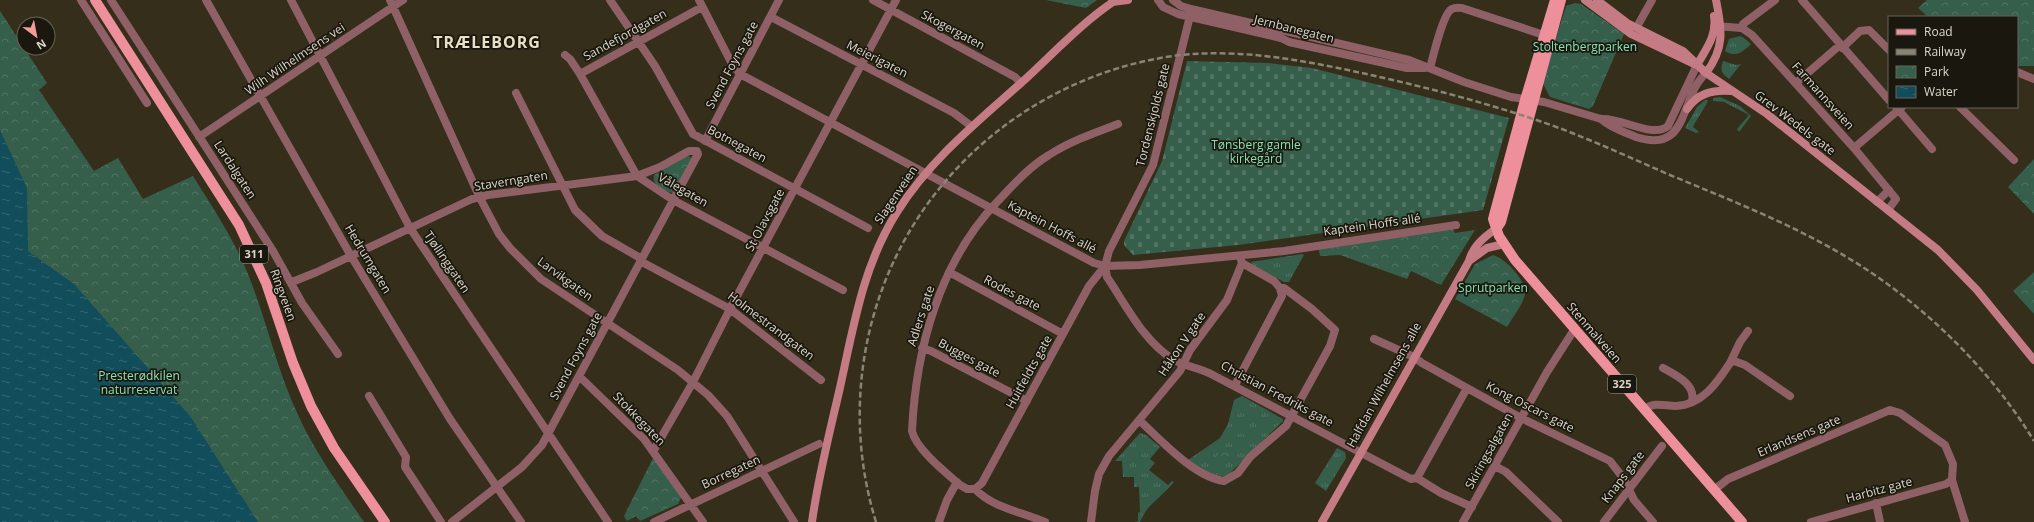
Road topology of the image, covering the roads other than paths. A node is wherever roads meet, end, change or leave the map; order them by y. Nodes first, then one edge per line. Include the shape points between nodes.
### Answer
1 (81, 0) edge
2 (95, 0) edge
3 (111, 0) edge
4 (206, 0) edge
5 (291, 0) edge
6 (403, 0) edge
7 (610, 0) edge
8 (779, 0) edge
9 (873, 0) edge
10 (896, 0) edge
11 (1128, 0) edge
12 (1158, 0) edge
13 (1173, 0) edge
14 (1568, 0) edge
15 (1585, 0) edge
16 (1597, 0) edge
17 (1652, 0) edge
18 (1711, 0) edge
19 (1716, 0) edge
20 (1775, 0) edge
21 (1802, 0) edge
22 (1114, 1) edge
23 (1559, 2) edge
24 (701, 3) edge
25 (392, 4) edge
26 (891, 10) junction
27 (1190, 13) junction
28 (770, 17) junction
29 (1639, 23) dead end
30 (1718, 25) junction
31 (1742, 28) junction
32 (1544, 35) junction
33 (639, 41) junction
34 (1841, 46) junction
35 (1888, 49) edge
36 (565, 55) dead end
37 (320, 57) junction
38 (862, 64) junction
39 (1697, 65) junction
40 (1430, 68) junction
41 (2018, 72) edge
42 (1706, 73) junction
43 (580, 74) junction
44 (740, 74) junction
45 (2034, 79) edge
46 (1021, 83) junction
47 (1796, 84) junction
48 (1731, 90) junction
49 (516, 93) dead end
50 (260, 97) junction
51 (1888, 99) edge
52 (1529, 101) junction
53 (147, 103) dead end
54 (1899, 108) edge
55 (1961, 108) edge
56 (1687, 109) junction
57 (1600, 119) junction
58 (831, 123) junction
59 (1118, 124) dead end
60 (971, 126) junction
61 (199, 137) junction
62 (705, 140) junction
63 (1854, 148) junction
64 (1932, 149) dead end
65 (697, 151) joint
66 (2014, 160) dead end
67 (926, 173) junction
68 (637, 176) junction
69 (562, 186) junction
70 (795, 189) junction
71 (1889, 190) junction
72 (480, 198) junction
73 (673, 200) junction
74 (1877, 202) junction
75 (990, 208) junction
76 (1888, 210) junction
77 (1456, 225) dead end
78 (410, 228) junction
79 (868, 228) dead end
80 (1496, 228) junction
81 (1504, 244) junction
82 (764, 248) junction
83 (1239, 255) junction
84 (351, 256) junction
85 (641, 260) junction
86 (1469, 261) junction
87 (1242, 263) junction
88 (1105, 266) junction
89 (949, 272) junction
90 (292, 282) junction
91 (1280, 288) junction
92 (843, 290) dead end
93 (730, 309) junction
94 (607, 324) junction
95 (1574, 330) junction
96 (1748, 331) dead end
97 (1064, 334) junction
98 (1374, 339) dead end
99 (922, 348) junction
100 (338, 354) dead end
101 (1414, 357) junction
102 (2034, 360) edge
103 (1730, 363) junction
104 (1184, 364) junction
105 (1663, 368) dead end
106 (579, 376) junction
107 (821, 380) dead end
108 (693, 382) junction
109 (1235, 385) junction
110 (1467, 388) junction
111 (369, 396) dead end
112 (1790, 396) dead end
113 (1026, 401) junction
114 (1692, 402) junction
115 (1644, 410) junction
116 (1292, 415) junction
117 (1521, 418) junction
118 (1139, 420) junction
119 (548, 434) junction
120 (819, 444) dead end
121 (1662, 446) dead end
122 (654, 450) junction
123 (1361, 452) junction
124 (1495, 466) junction
125 (762, 471) junction
126 (1417, 478) junction
127 (1952, 480) junction
128 (957, 482) junction
129 (496, 486) junction
130 (975, 489) junction
131 (1628, 489) junction
132 (1714, 490) junction
133 (1876, 503) junction
134 (691, 504) junction
135 (1472, 507) junction
136 (385, 522) edge
137 (441, 522) edge
138 (452, 522) edge
139 (521, 522) edge
140 (608, 522) edge
141 (654, 522) edge
142 (704, 522) edge
143 (794, 522) edge
144 (812, 522) edge
145 (939, 522) edge
146 (1045, 522) edge
147 (1091, 522) edge
148 (1322, 522) edge
149 (1463, 522) edge
150 (1558, 522) edge
151 (1604, 522) edge
152 (1653, 522) edge
153 (1742, 522) edge
154 (1811, 522) edge
155 (1880, 522) edge
156 (1965, 522) edge

1 - 53 street
2 - 136 main road, Ringveien / 311 via 239,225 266,283 293,363 311,406 334,448
3 - 61 street, Lardalgaten
4 - 50 street, Hedrumgaten
5 - 37 street, Tjøllinggaten
6 - 25 street, Wilh Wilhelmsens vei
7 - 33 street, Botnegaten
8 - 28 street, Svend Foyns gate
9 - 26 street, Skogergaten
10 - 26 street, St Olavsgate
11 - 22 main road, Slagenveien
12 - 27 street, Jernbanegaten via 1170,12
13 - 27 street, Jernbanegaten
14 - 23 main road
15 - 39 main road, Grev Wedels gate via 1631,34
16 - 39 main road, Grev Wedels gate via 1627,23 1683,51
17 - 29 street
18 - 30 main road
19 - 30 main road
20 - 31 street via 1743,24
21 - 34 street
22 - 46 main road, Slagenveien via 1093,15
23 - 32 main road, 325
23 - 52 main road, 325
24 - 33 street, Sandefjordgaten
24 - 44 street via 731,62
25 - 37 street, Wilh Wilhelmsens vei
25 - 72 street, Larvikgaten
26 - 38 street, St Olavsgate
26 - 46 street, Skogergaten
27 - 40 street, Jernbanegaten via 1289,42 1407,68
27 - 88 street, Tordenskjolds gate via 1153,165 1109,251
28 - 38 street, Meierigaten
28 - 44 street, Svend Foyns gate
30 - 31 street
30 - 39 main road
30 - 42 main road via 1718,51
31 - 47 street, Farmannsveien via 1752,35
32 - 40 street via 1462,8 1454,8 1448,12 1444,21
32 - 52 main road, 325
33 - 43 street, Sandefjordgaten
33 - 62 street, Botnegaten via 691,132
34 - 35 street via 1860,31 1869,30
34 - 47 street
34 - 51 street
36 - 43 street, Vålegaten
37 - 50 street, Wilh Wilhelmsens vei
37 - 78 street, Tjøllinggaten
38 - 58 street, St Olavsgate
38 - 60 street, Meierigaten via 954,113
39 - 42 main road, Grev Wedels gate
39 - 57 street, Jernbanegaten via 1664,129 1654,131 1618,120
40 - 52 street, Jernbanegaten via 1464,82
41 - 45 street
42 - 48 main road, Grev Wedels gate
42 - 56 street, Jernbanegaten via 1693,92
43 - 68 street, Vålegaten
44 - 58 street, Kaptein Hoffs allé
44 - 62 street, Svend Foyns gate
46 - 60 main road, Slagenveien
47 - 63 street, Farmannsveien
48 - 56 main road via 1707,92
48 - 74 main road, Grev Wedels gate via 1767,114
49 - 69 street, Holmestrandgaten
50 - 61 street, Wilh Wilhelmsens vei
50 - 84 street, Hedrumgaten
52 - 57 street, Jernbanegaten via 1544,102
52 - 80 main road, 325 via 1493,219
54 - 63 street
54 - 64 street
55 - 66 street
56 - 57 street, Jernbanegaten via 1672,135 1658,141 1626,133
58 - 67 street, Kaptein Hoffs allé
58 - 70 street, St Olavsgate
59 - 75 street, Adlers gate via 1082,137 1047,156 1013,184
60 - 67 main road, Slagenveien
61 - 90 street, Lardalgaten
62 - 70 street, Botnegaten
63 - 71 street, Farmannsveien
65 - 68 street, Staverngaten via 689,151
65 - 73 street, Svend Foyns gate via 698,154
67 - 75 street, Kaptein Hoffs allé
67 - 144 main road, Slagenveien via 887,228 869,270 850,340
68 - 69 street, Staverngaten
68 - 73 street, Vålegaten
69 - 72 street, Staverngaten
69 - 85 street, Holmestrandgaten via 575,210 585,221 602,236
70 - 79 street, Botnegaten
70 - 82 street, St Olavsgate
71 - 74 street
71 - 76 street, Farmannsveien via 1896,199
72 - 78 street, Staverngaten via 472,199
72 - 94 street, Larvikgaten via 499,234 519,259 541,279
73 - 82 street, Vålegaten
73 - 85 street, Svend Foyns gate
74 - 76 main road
75 - 88 street, Kaptein Hoffs allé via 1094,263
75 - 89 street, Adlers gate via 971,233
76 - 102 main road via 1959,270
77 - 83 street, Kaptein Hoffs allé via 1284,251
78 - 84 street, Staverngaten
78 - 119 street, Tjøllinggaten
80 - 81 main road, Stenmalveien / 325
80 - 86 main road, Halfdan Wilhelmsens alle via 1478,243 1471,252
81 - 86 main road, Halfdan Wilhelmsens alle via 1487,248
81 - 95 main road, Stenmalveien / 325
82 - 92 street, Vålegaten
82 - 93 street, St Olavsgate
83 - 87 street
83 - 88 street, Kaptein Hoffs allé
84 - 90 street, Staverngaten
84 - 129 street, Hedrumgaten via 450,419
85 - 93 street, Holmestrandgaten
85 - 94 street, Svend Foyns gate
86 - 101 main road, Halfdan Wilhelmsens alle
87 - 91 street via 1274,281
87 - 104 street, Håkon V gate via 1227,300 1190,350
88 - 97 street, Huitfeldts gate via 1089,286
88 - 104 street, Christian Fredriks gate via 1107,276 1148,336 1162,352
89 - 97 street, Rodes gate
89 - 99 street, Adlers gate
90 - 100 street, Lardalgaten via 302,303
91 - 109 street via 1282,296
91 - 116 street via 1284,288 1312,309 1333,327 1335,334
93 - 107 street, Holmestrandgaten
93 - 108 street, St Olavsgate
94 - 106 street, Svend Foyns gate
94 - 108 street, Larvikgaten
95 - 115 main road, Stenmalveien / 325
95 - 117 street, Skiringsalgaten
96 - 103 street
97 - 113 street, Huitfeldts gate
98 - 101 street, Kong Oscars gate
99 - 113 street, Bugges gate
99 - 128 street, Adlers gate via 913,404 913,437 919,446
101 - 110 street, Kong Oscars gate
101 - 123 main road, Halfdan Wilhelmsens alle
103 - 112 street via 1736,361 1745,365
103 - 114 street via 1711,390
104 - 109 street, Christian Fredriks gate via 1204,370
104 - 118 street, Håkon V gate
105 - 114 street via 1687,384 1693,397
106 - 119 street, Svend Foyns gate
106 - 122 street, Stokkegaten
108 - 122 street, St Olavsgate
108 - 125 street, Larvikgaten via 728,416
109 - 116 street, Christian Fredriks gate
110 - 117 street, Kong Oscars gate
110 - 126 street
111 - 137 street via 406,457 405,467
113 - 130 street, Huitfeldts gate via 982,483
114 - 115 street via 1678,406 1653,404
115 - 132 main road, Stenmalveien / 325
116 - 118 street via 1286,426 1250,457 1238,473 1225,481 1214,479 1184,460
116 - 123 street, Christian Fredriks gate
117 - 124 street, Skiringsalgaten
117 - 131 street, Kong Oscars gate via 1605,457 1618,469
118 - 147 street, Håkon V gate via 1109,456 1099,474
119 - 129 street, Svend Foyns gate via 542,445 522,467
119 - 140 street, Tjøllinggaten
120 - 125 street, Borregaten
121 - 131 street, Knaps gate
122 - 134 street, Stokkegaten
123 - 126 street, Christian Fredriks gate via 1411,479
123 - 148 main road, Halfdan Wilhelmsens alle
124 - 135 street, Skiringsalgaten
124 - 150 street via 1506,472
125 - 134 street, Borregaten
125 - 143 street, Larvikgaten
126 - 135 street, Christian Fredriks gate via 1441,493
127 - 132 street, Erlandsens gate via 1953,464 1945,445 1927,430 1890,410 1735,476
127 - 133 street, Harbitz gate via 1946,484
127 - 156 street
128 - 130 street, Adlers gate via 967,489
128 - 145 street via 946,500
129 - 138 street, Svend Foyns gate
129 - 139 street, Hedrumgaten
130 - 146 street, Adlers gate via 997,504
131 - 151 street, Knaps gate
131 - 152 street, Kong Oscars gate
132 - 153 main road, Stenmalveien / 325
133 - 154 street, Harbitz gate
133 - 155 street
134 - 141 street, Borregaten
134 - 142 street, Stokkegaten
135 - 149 street, Skiringsalgaten

